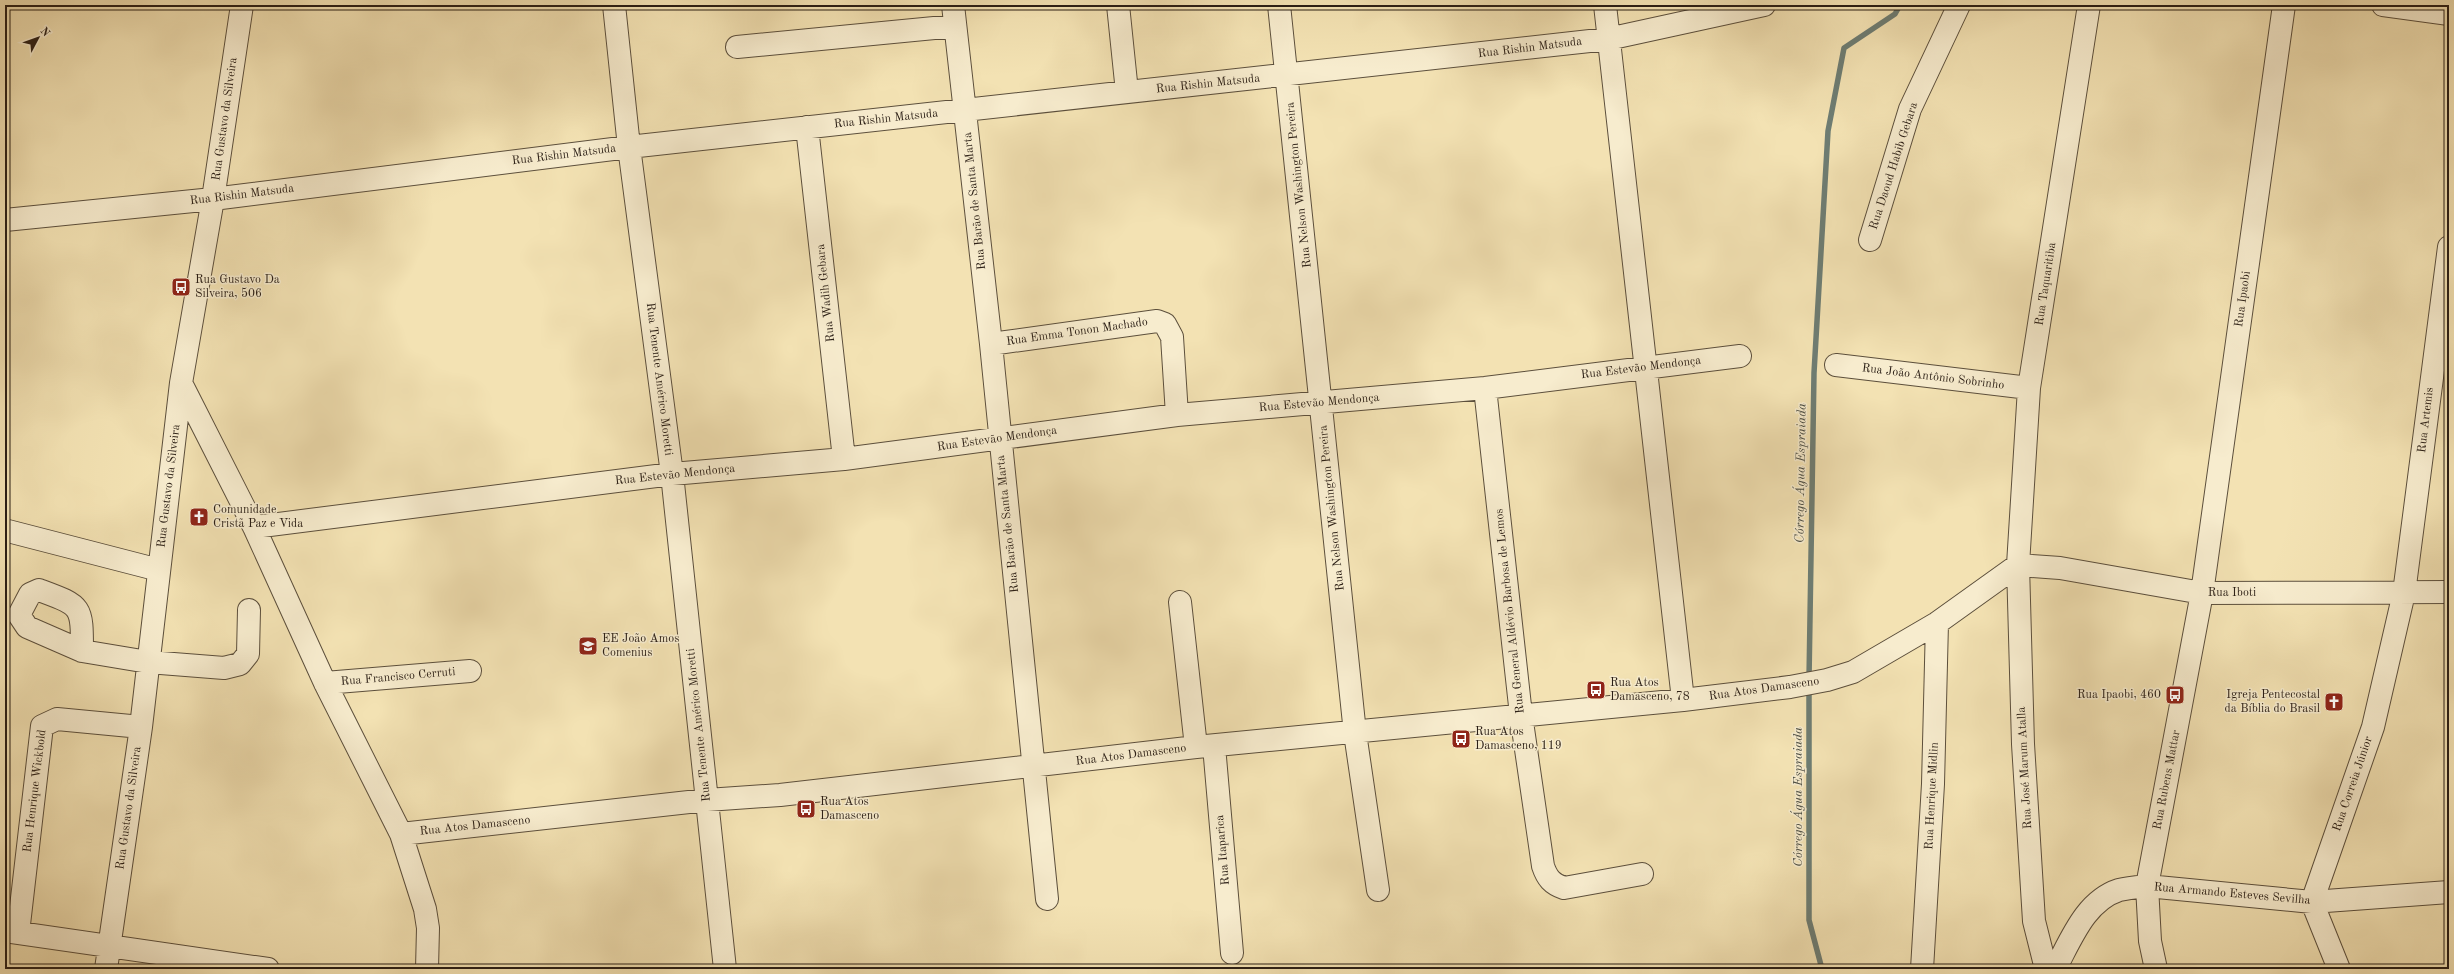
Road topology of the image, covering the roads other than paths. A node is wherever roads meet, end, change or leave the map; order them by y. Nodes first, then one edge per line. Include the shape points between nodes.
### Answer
1 (242, 5) edge
2 (614, 5) edge
3 (1118, 5) edge
4 (1280, 5) edge
5 (1605, 5) edge
6 (1764, 5) edge
7 (1960, 5) edge
8 (2089, 5) edge
9 (2284, 5) edge
10 (2383, 5) edge
11 (2449, 14) edge
12 (954, 16) edge
13 (1608, 39) junction
14 (737, 47) dead end
15 (1287, 76) junction
16 (1127, 92) junction
17 (965, 110) junction
18 (807, 127) junction
19 (629, 147) junction
20 (213, 199) junction
21 (5, 220) edge
22 (1870, 240) dead end
23 (2449, 247) edge
24 (991, 344) junction
25 (1740, 356) dead end
26 (1836, 365) dead end
27 (1644, 367) junction
28 (181, 383) junction
29 (1485, 388) junction
30 (2030, 388) junction
31 (1321, 404) junction
32 (1177, 415) junction
33 (999, 438) junction
34 (844, 459) junction
35 (672, 474) junction
36 (254, 527) junction
37 (8, 531) dead end
38 (2018, 565) junction
39 (159, 570) junction
40 (2449, 592) edge
41 (2202, 593) junction
42 (2404, 593) junction
43 (1180, 602) dead end
44 (249, 610) dead end
45 (1937, 624) junction
46 (82, 651) dead end
47 (148, 662) junction
48 (470, 671) dead end
49 (326, 683) junction
50 (1683, 700) junction
51 (1521, 715) junction
52 (141, 727) junction
53 (1355, 733) junction
54 (1205, 747) junction
55 (1035, 767) junction
56 (707, 800) junction
57 (401, 834) junction
58 (1642, 874) dead end
59 (2147, 886) junction
60 (1378, 890) dead end
61 (2449, 892) edge
62 (1047, 899) dead end
63 (2312, 902) junction
64 (12, 932) edge
65 (109, 947) junction
66 (1232, 953) dead end
67 (106, 969) edge
68 (268, 969) edge
69 (427, 969) edge
70 (725, 969) edge
71 (1922, 969) edge
72 (2046, 969) edge
73 (2055, 969) edge
74 (2156, 969) edge
75 (2339, 969) edge

1 - 20 street, Rua Gustavo da Silveira
2 - 19 street, Rua Tenente Américo Moretti
3 - 16 street
4 - 15 street, Rua Nelson Washington Pereira
5 - 13 street
6 - 13 street, Rua Rishin Matsuda
7 - 22 street, Rua Daoud Habib Gebara via 1910,109
8 - 30 street, Rua Taquaritiba
9 - 41 street, Rua Ipaobi
10 - 11 street
12 - 14 street
12 - 17 street, Rua Barão de Santa Marta
13 - 15 street, Rua Rishin Matsuda
13 - 27 street
15 - 16 street, Rua Rishin Matsuda
15 - 31 street, Rua Nelson Washington Pereira
16 - 17 street, Rua Rishin Matsuda
17 - 18 street, Rua Rishin Matsuda
17 - 24 street, Rua Barão de Santa Marta
18 - 19 street, Rua Rishin Matsuda
18 - 34 street, Rua Wadih Gebara
19 - 20 street, Rua Rishin Matsuda
19 - 35 street, Rua Tenente Américo Moretti
20 - 21 street, Rua Rishin Matsuda
20 - 28 street, Rua Gustavo da Silveira
23 - 42 street, Rua Artemis
24 - 32 street, Rua Emma Tonon Machado via 1157,321 1165,324 1172,337
24 - 33 street, Rua Barão de Santa Marta
25 - 27 street, Rua Estevão Mendonça
26 - 30 street, Rua João Antônio Sobrinho
27 - 29 street, Rua Estevão Mendonça
27 - 50 street
28 - 36 street
28 - 39 street, Rua Gustavo da Silveira
29 - 31 street, Rua Estevão Mendonça
29 - 51 street, Rua General Aldévio Barbosa de Lemos
30 - 38 street, Rua Taquaritiba
31 - 32 street, Rua Estevão Mendonça
31 - 53 street, Rua Nelson Washington Pereira
32 - 33 street, Rua Estevão Mendonça
33 - 34 street, Rua Estevão Mendonça
33 - 55 street, Rua Barão de Santa Marta
34 - 35 street, Rua Estevão Mendonça
35 - 36 street, Rua Estevão Mendonça
35 - 56 street, Rua Tenente Américo Moretti
36 - 49 street
37 - 39 street
38 - 41 street, Rua Iboti via 2060,568
38 - 45 street, Rua Atos Damasceno
38 - 72 street, Rua José Marum Atalla via 2024,744 2034,921
39 - 47 street, Rua Gustavo da Silveira
40 - 42 street, Rua Iboti
41 - 42 street, Rua Iboti
41 - 59 street, Rua Rubens Mattar
42 - 63 street, Rua Correia Júnior via 2373,728
43 - 54 street, Rua Itaparica
44 - 47 street via 248,654 240,664 224,668
45 - 50 street, Rua Atos Damasceno via 1853,672 1827,680
45 - 71 street, Rua Henrique Midlin via 1934,761
46 - 47 street
47 - 52 street, Rua Gustavo da Silveira
48 - 49 street, Rua Francisco Cerruti
49 - 57 street
50 - 51 street, Rua Atos Damasceno
51 - 53 street, Rua Atos Damasceno
51 - 58 street, Rua General Aldévio Barbosa de Lemos via 1543,866 1547,878 1554,885 1564,888
52 - 64 street, Rua Henrique Wickbold via 57,718 42,726
52 - 65 street, Rua Gustavo da Silveira
53 - 54 street, Rua Atos Damasceno
53 - 60 street, Rua Nelson Washington Pereira
54 - 55 street, Rua Atos Damasceno
54 - 66 street, Rua Itaparica
55 - 56 street, Rua Atos Damasceno via 780,796
55 - 62 street, Rua Barão de Santa Marta
56 - 57 street, Rua Atos Damasceno
56 - 70 street, Rua Tenente Américo Moretti
57 - 69 street via 425,909 428,928
59 - 63 street, Rua Armando Esteves Sevilha
59 - 73 street, Rua Armando Esteves Sevilha via 2120,890 2096,904 2087,913
59 - 74 street, Rua Rubens Mattar via 2150,940
61 - 63 street, Rua Armando Esteves Sevilha
63 - 75 street
64 - 65 street
65 - 67 street, Rua Gustavo da Silveira
65 - 68 street

